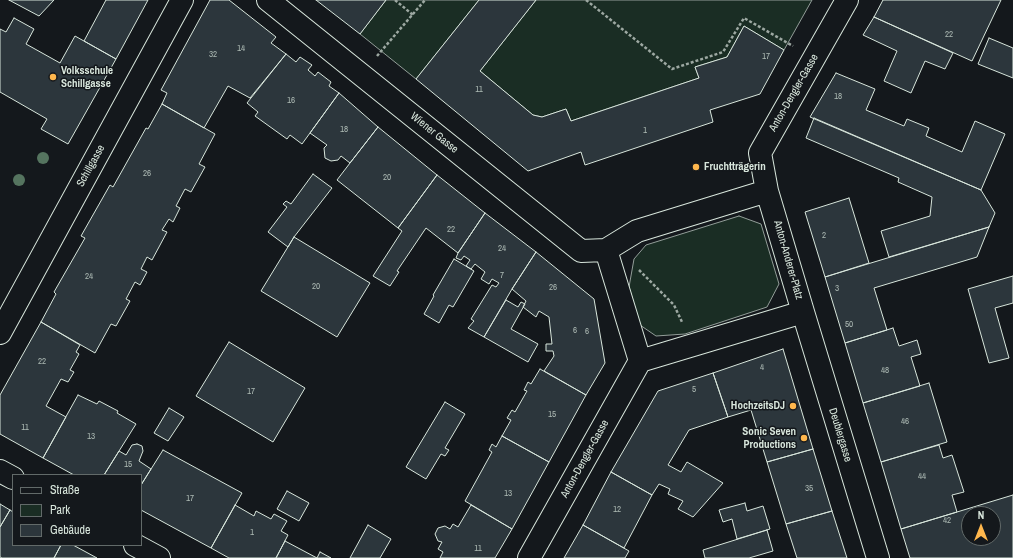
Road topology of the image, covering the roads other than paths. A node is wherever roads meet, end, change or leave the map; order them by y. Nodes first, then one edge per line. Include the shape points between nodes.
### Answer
1 (182, 0) edge
2 (268, 0) edge
3 (847, 0) edge
4 (768, 191) junction
5 (606, 250) junction
6 (803, 312) junction
7 (0, 333) edge
8 (640, 361) junction
9 (0, 471) edge
10 (12, 477) edge
11 (137, 546) edge
12 (159, 558) edge
13 (529, 558) edge
14 (878, 558) edge

1 - 7 street, Schillgasse
2 - 5 street, Wiener Gasse via 581,251
3 - 4 street, Anton-Dengler-Gasse via 760,153
4 - 5 street via 637,231
4 - 6 street, Anton-Anderer-Platz
5 - 8 street
6 - 8 street, Anton-Anderer-Platz
6 - 14 street, Deublergasse
8 - 13 street, Anton-Dengler-Gasse
9 - 10 street
11 - 12 street

